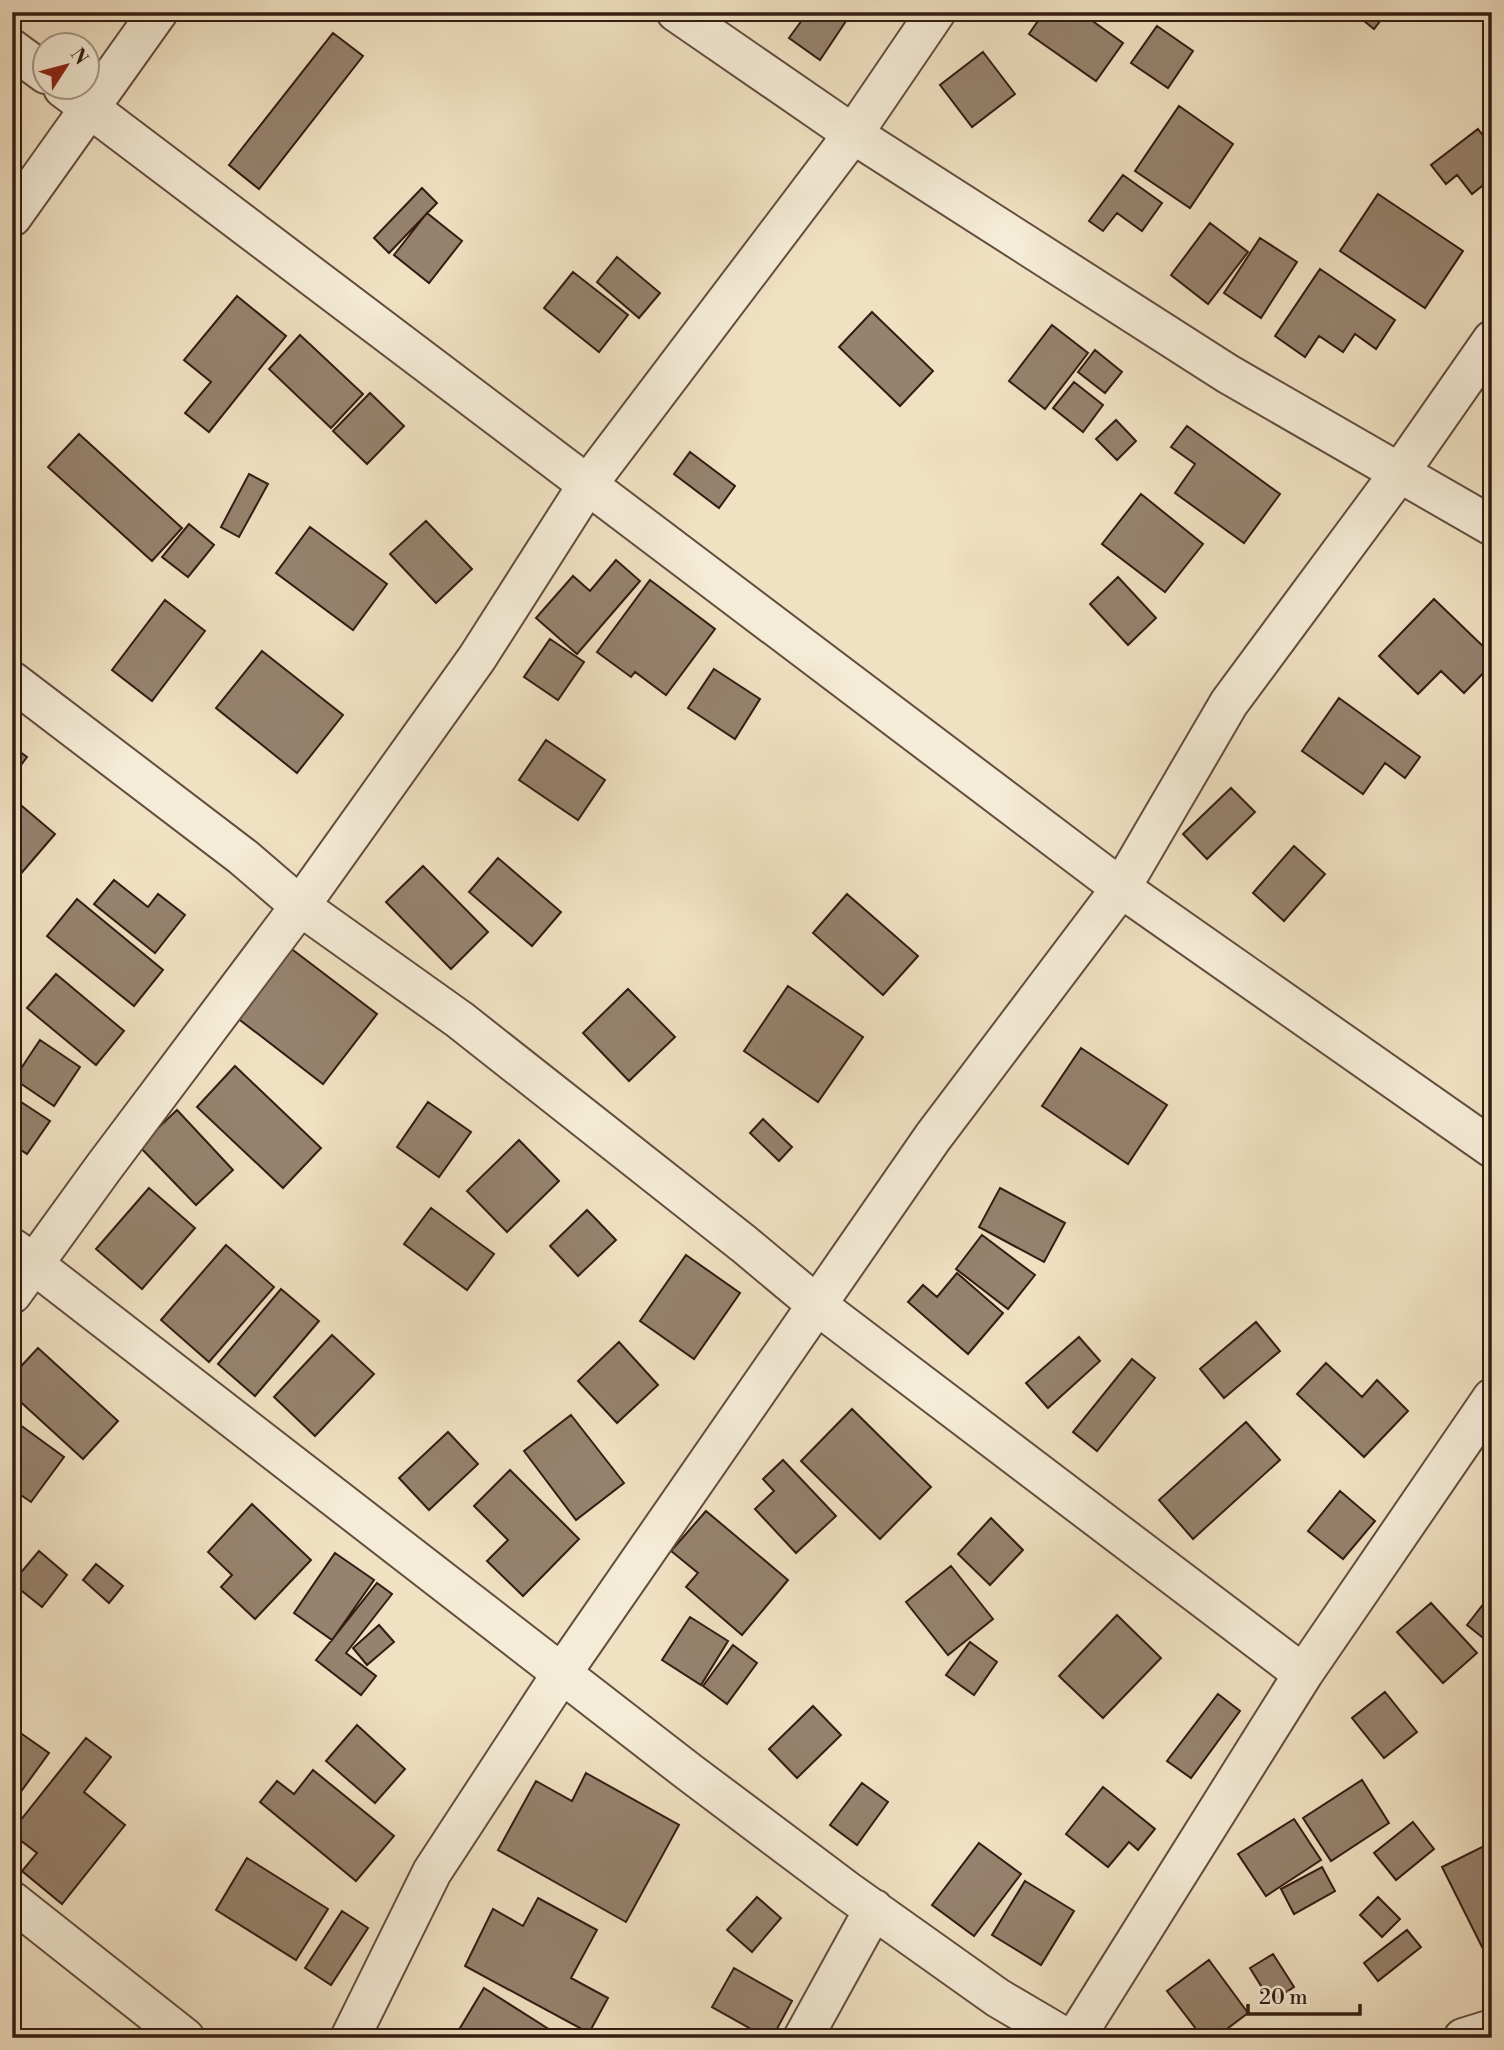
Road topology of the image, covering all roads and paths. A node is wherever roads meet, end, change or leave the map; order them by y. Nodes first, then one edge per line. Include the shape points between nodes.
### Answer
1 (158, 12) edge
2 (676, 12) edge
3 (936, 12) edge
4 (12, 49) edge
5 (32, 64) edge
6 (102, 71) edge
7 (74, 102) edge
8 (81, 102) edge
9 (853, 134) junction
10 (12, 217) edge
11 (1492, 340) edge
12 (1400, 472) junction
13 (588, 484) junction
14 (1492, 526) edge
15 (12, 681) edge
16 (1121, 888) junction
17 (300, 906) junction
18 (1492, 1148) edge
19 (19, 1269) edge
20 (817, 1305) junction
21 (1492, 1398) edge
22 (562, 1673) junction
23 (1303, 1674) junction
24 (12, 1901) edge
25 (874, 1909) junction
26 (185, 2038) edge
27 (349, 2038) edge
28 (803, 2038) edge
29 (1066, 2038) edge
30 (1075, 2038) edge

1 - 6 street
2 - 9 street
3 - 9 street
4 - 5 street
7 - 10 street
8 - 13 street
9 - 12 street via 1228,374
9 - 13 street
11 - 12 street
12 - 14 street
12 - 16 street via 1229,703
13 - 16 street
13 - 17 street via 477,658
15 - 17 street via 243,857
16 - 18 street
16 - 20 street via 933,1137
17 - 19 street via 104,1167
17 - 20 street via 460,1020
19 - 22 street via 75,1295
20 - 22 street
20 - 23 street
21 - 23 street
22 - 25 street
22 - 27 street via 432,1872
23 - 30 street
24 - 26 street
25 - 28 street
25 - 29 street via 998,1998

